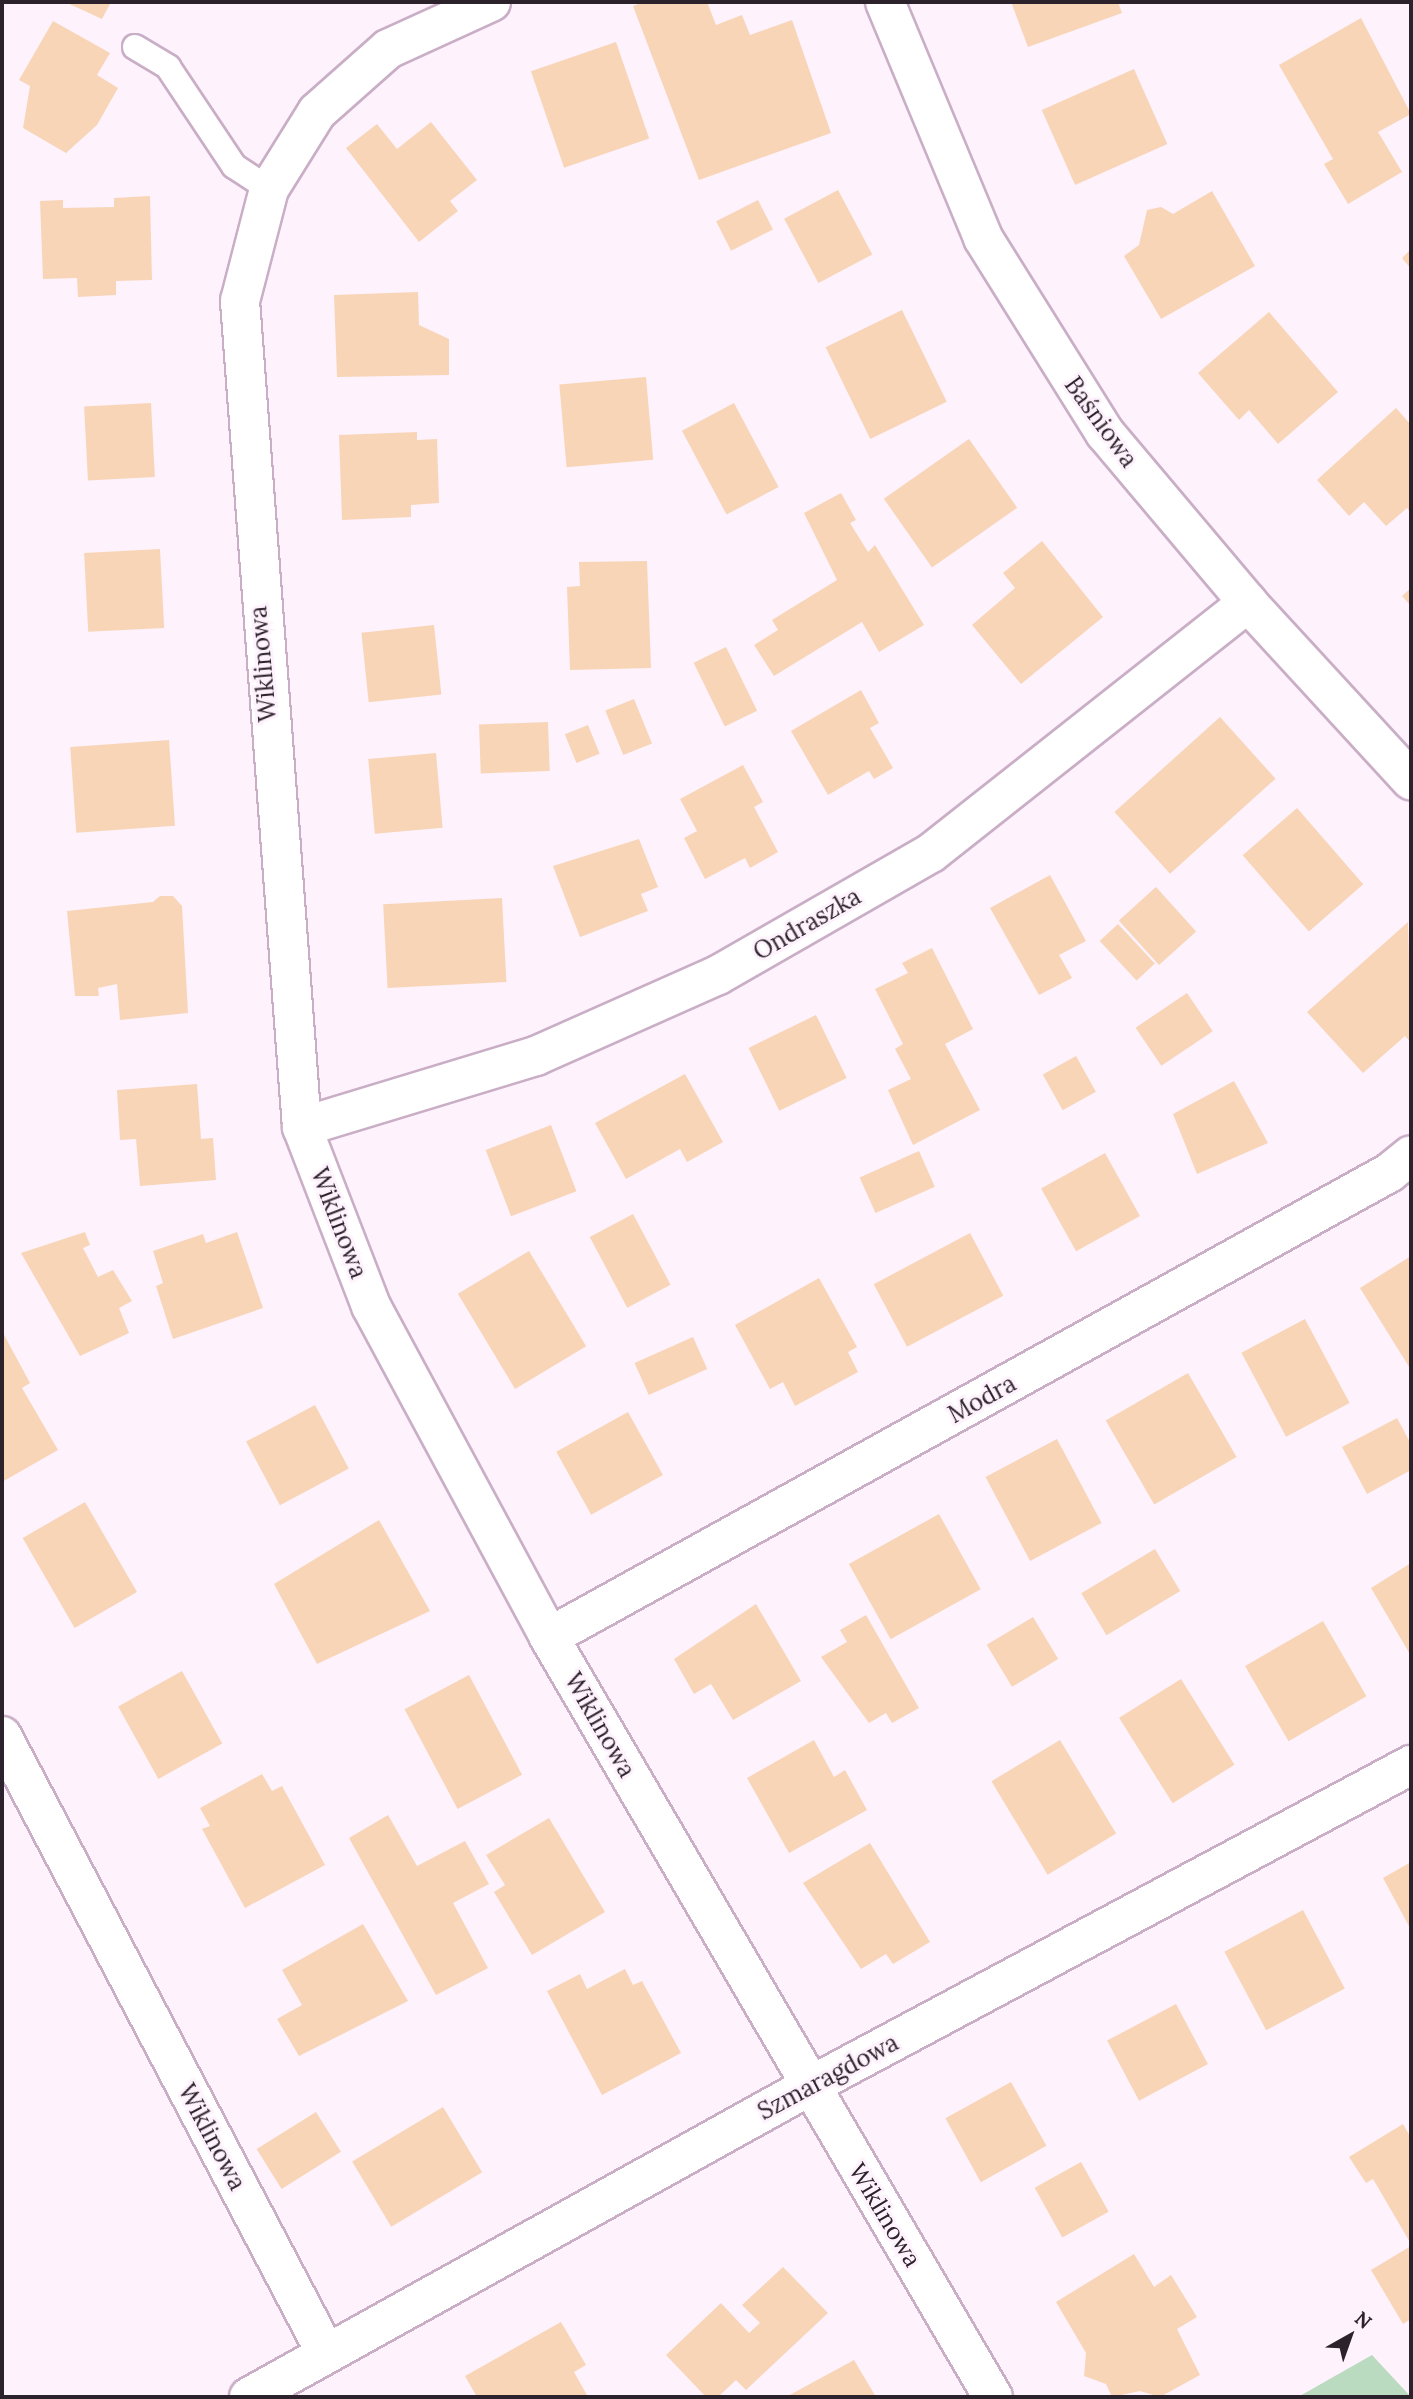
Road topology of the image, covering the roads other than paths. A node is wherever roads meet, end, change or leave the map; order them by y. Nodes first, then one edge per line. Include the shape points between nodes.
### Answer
1 (491, 2) edge
2 (885, 2) edge
3 (135, 47) dead end
4 (269, 189) junction
5 (1248, 603) junction
6 (1411, 780) edge
7 (302, 1127) junction
8 (1411, 1155) edge
9 (549, 1637) junction
10 (2, 1736) edge
11 (1411, 1765) edge
12 (808, 2087) junction
13 (326, 2353) junction
14 (249, 2397) edge
15 (993, 2397) edge

1 - 4 street, Wiklinowa via 388,49 317,112
2 - 5 street, Baśniowa via 983,238 1045,341 1105,433
3 - 4 lane via 168,67 234,166
4 - 7 street, Wiklinowa via 240,301
5 - 6 street, Baśniowa
5 - 7 street, Ondraszka via 931,853 718,975 536,1056
7 - 9 street, Wiklinowa via 371,1306
8 - 9 street, Modra via 1389,1173
9 - 12 street, Wiklinowa
10 - 13 street, Wiklinowa
11 - 12 street, Szmaragdowa
12 - 13 street, Szmaragdowa
12 - 15 street, Wiklinowa
13 - 14 street, Szmaragdowa

